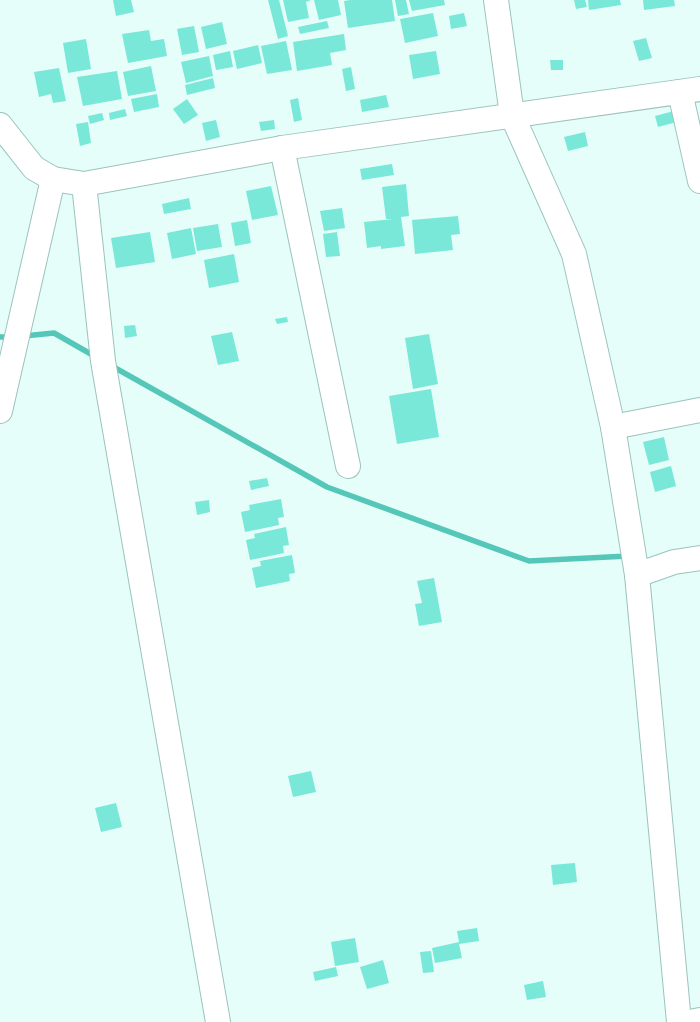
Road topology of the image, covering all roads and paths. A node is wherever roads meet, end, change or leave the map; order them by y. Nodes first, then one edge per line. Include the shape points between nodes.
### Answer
1 (496, 0) edge
2 (690, 90) edge
3 (512, 115) junction
4 (0, 125) edge
5 (282, 148) junction
6 (53, 178) junction
7 (700, 181) edge
8 (84, 184) junction
9 (700, 410) edge
10 (0, 411) edge
11 (613, 427) junction
12 (348, 466) dead end
13 (700, 558) edge
14 (637, 575) junction
15 (700, 1020) edge
16 (218, 1022) edge
17 (679, 1022) edge
18 (690, 1022) edge

1 - 3 street
2 - 3 street
2 - 7 street
3 - 5 street
3 - 11 street via 574,254
4 - 6 street via 34,168
5 - 8 street
5 - 12 street
6 - 8 street
6 - 10 street
8 - 16 street via 103,361
9 - 11 street
11 - 14 street
13 - 14 street via 674,562
14 - 17 street
15 - 18 street

